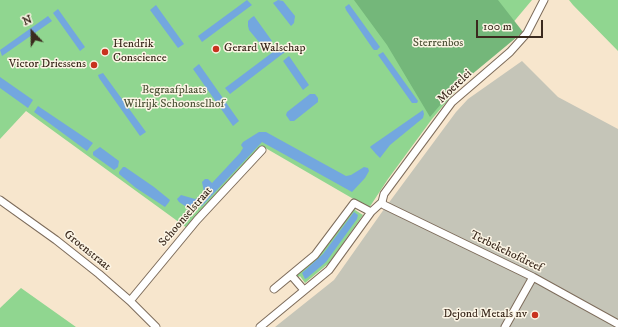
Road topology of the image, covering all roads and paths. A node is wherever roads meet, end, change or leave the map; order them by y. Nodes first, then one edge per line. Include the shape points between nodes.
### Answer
1 (544, 0) edge
2 (262, 150) dead end
3 (0, 200) edge
4 (382, 202) junction
5 (371, 212) junction
6 (291, 275) junction
7 (532, 277) junction
8 (274, 289) dead end
9 (304, 290) junction
10 (130, 301) junction
11 (618, 324) edge
12 (156, 327) edge
13 (260, 327) edge
14 (506, 327) edge

1 - 4 street, Moerelei via 527,33 510,52 452,102 384,194
2 - 10 street, Schoonselstraat via 197,220
3 - 10 street, Groenstraat via 56,240
4 - 5 street, Moerelei
4 - 7 street, Terbekehofdreef
5 - 6 street via 354,203 315,255
5 - 9 street, Moerelei via 329,270
6 - 8 street
6 - 9 street
7 - 11 street, Terbekehofdreef
7 - 14 street
9 - 13 street, Moerelei
10 - 12 street, Groenstraat

